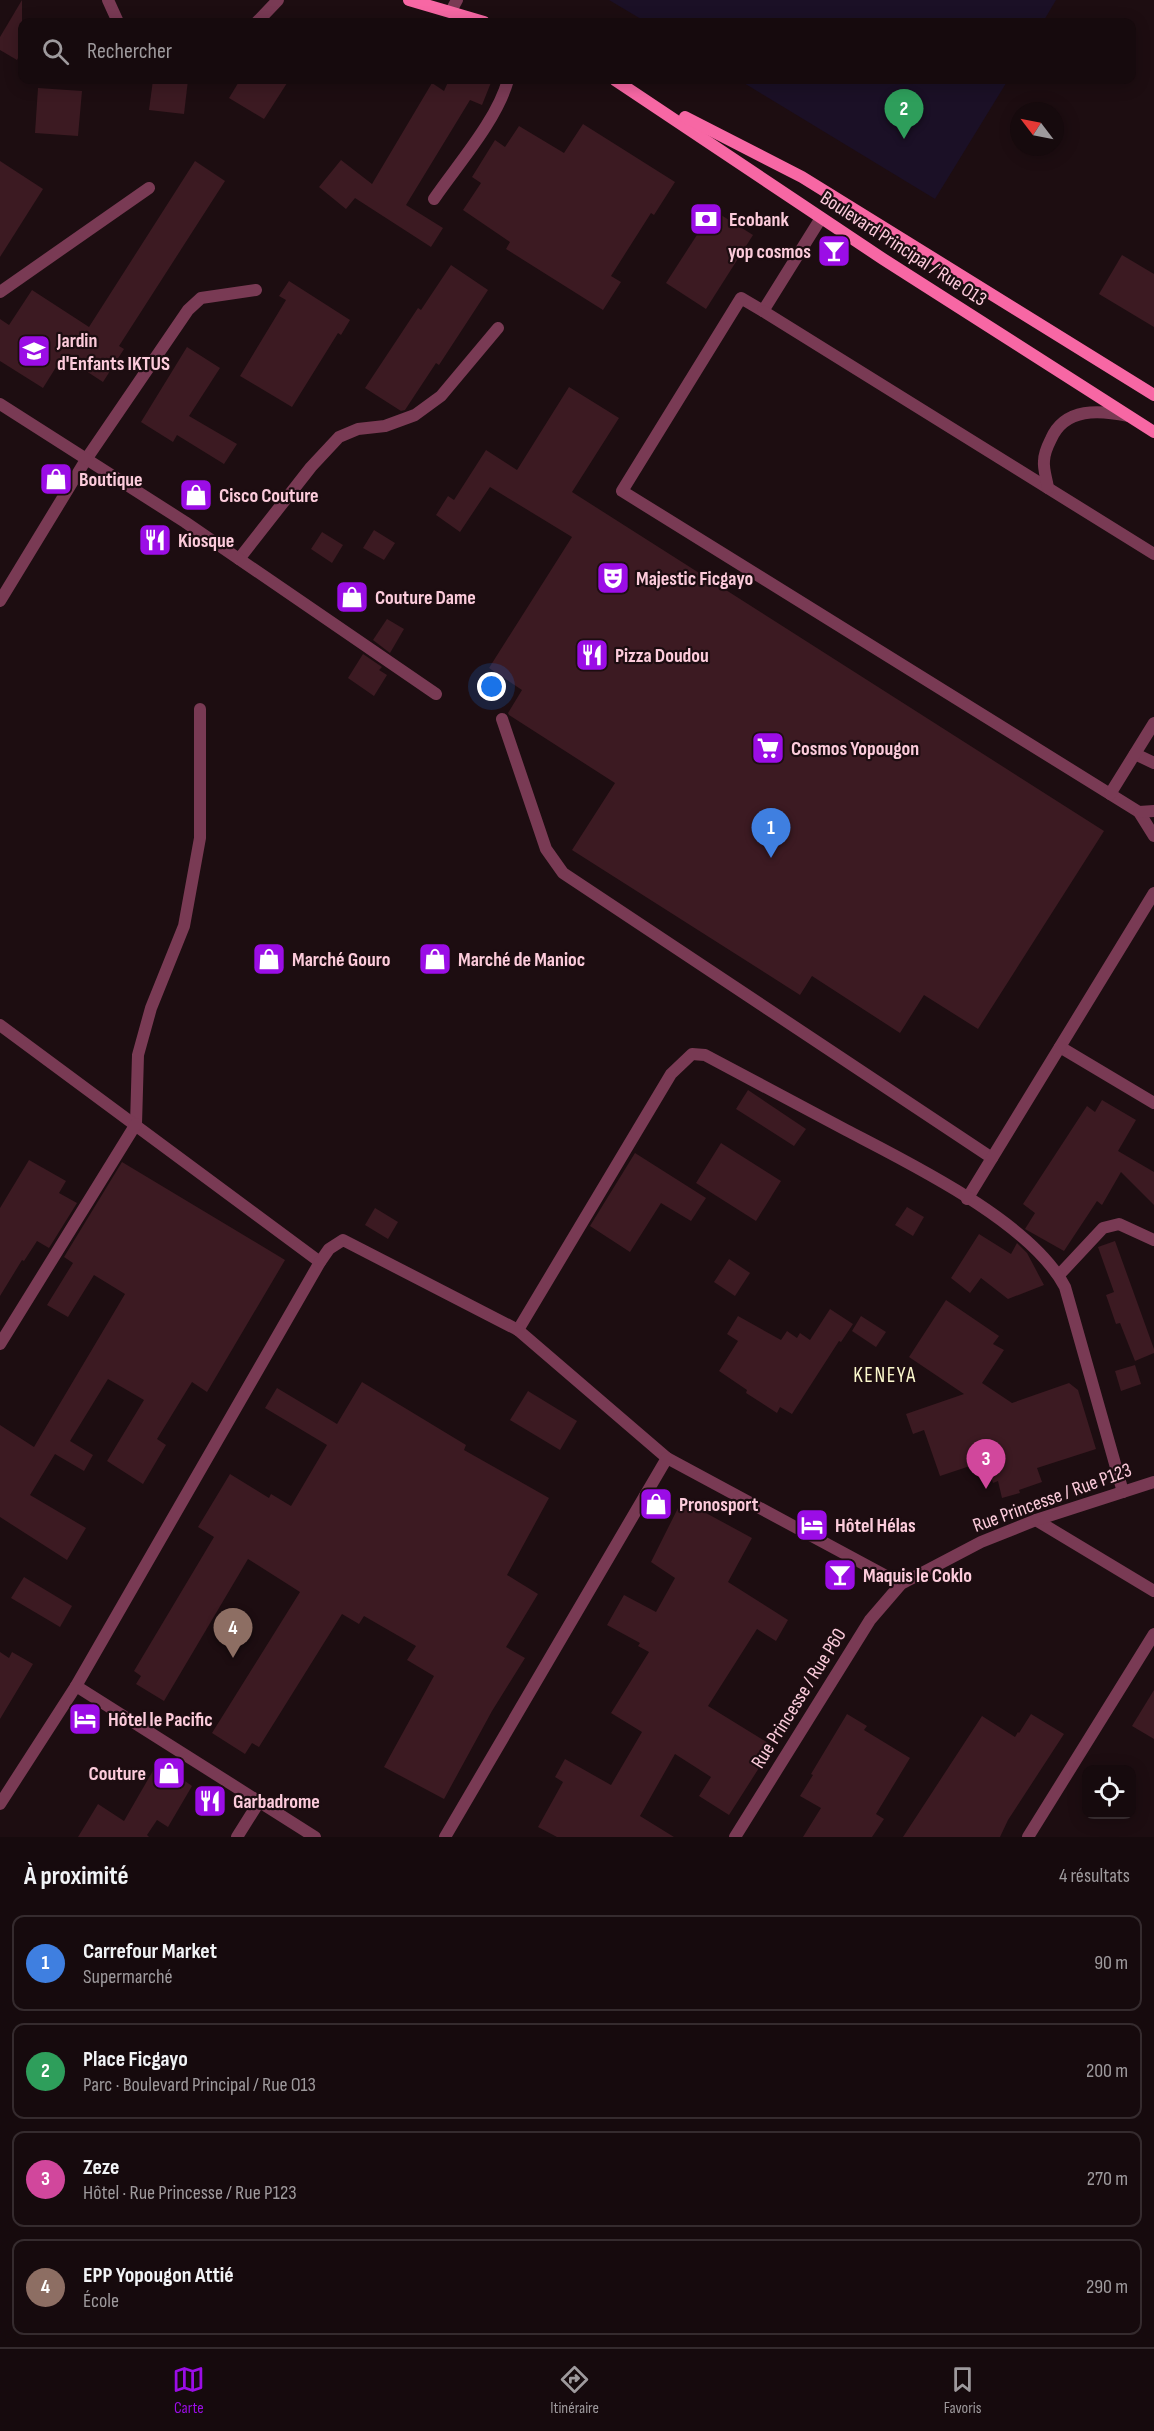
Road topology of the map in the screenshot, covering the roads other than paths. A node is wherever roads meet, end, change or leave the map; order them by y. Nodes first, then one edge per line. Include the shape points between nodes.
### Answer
1 (108, 0) edge
2 (278, 0) edge
3 (409, 0) edge
4 (454, 6) edge
5 (116, 18) edge
6 (261, 18) edge
7 (476, 18) edge
8 (507, 84) edge
9 (622, 84) edge
10 (636, 92) junction
11 (149, 188) dead end
12 (434, 199) dead end
13 (821, 218) junction
14 (256, 290) dead end
15 (0, 292) edge
16 (763, 311) junction
17 (498, 328) dead end
18 (1154, 395) edge
19 (0, 404) edge
20 (1129, 417) junction
21 (1154, 432) edge
22 (87, 458) junction
23 (1048, 488) junction
24 (1154, 554) edge
25 (239, 559) junction
26 (0, 601) edge
27 (436, 694) dead end
28 (200, 709) dead end
29 (502, 719) dead end
30 (1154, 723) edge
31 (1135, 754) junction
32 (1154, 763) edge
33 (1110, 794) junction
34 (1154, 811) edge
35 (1139, 812) junction
36 (1154, 836) edge
37 (1154, 894) edge
38 (0, 1025) edge
39 (1060, 1047) junction
40 (1154, 1103) edge
41 (136, 1124) junction
42 (992, 1158) junction
43 (967, 1198) junction
44 (1154, 1240) edge
45 (320, 1262) junction
46 (1059, 1275) junction
47 (518, 1330) junction
48 (0, 1344) edge
49 (667, 1458) junction
50 (1154, 1482) edge
51 (1123, 1492) junction
52 (1036, 1520) junction
53 (901, 1584) junction
54 (1154, 1591) edge
55 (1154, 1634) edge
56 (75, 1686) junction
57 (259, 1802) junction
58 (0, 1804) edge
59 (237, 1837) edge
60 (315, 1837) edge
61 (445, 1837) edge
62 (735, 1837) edge
63 (1028, 1837) edge

1 - 5 street
2 - 6 street
3 - 4 main road
4 - 7 main road
8 - 12 street via 487,124
9 - 10 main road, Boulevard Principal / Rue O13
10 - 13 main road, Boulevard Principal / Rue O13
10 - 18 main road, Boulevard Principal / Rue O13 via 802,177
11 - 15 street
13 - 16 street
13 - 20 main road, Boulevard Principal / Rue O13
14 - 22 street via 201,298 194,304
16 - 23 street
16 - 33 street via 741,298 622,491
17 - 25 street via 441,396 415,415 339,437
19 - 22 street
20 - 21 main road, Boulevard Principal / Rue O13
20 - 23 street via 1105,411 1068,418 1055,430 1044,461
22 - 25 street
22 - 26 street
23 - 24 street
25 - 27 street
28 - 41 street via 200,837 184,926 151,1008 138,1055
29 - 42 street via 546,849 563,873
30 - 31 street
31 - 32 street
31 - 33 street
33 - 35 street
34 - 35 street
35 - 36 street
37 - 39 street
38 - 41 street
39 - 40 street
39 - 42 street
41 - 45 street
41 - 48 street
42 - 43 street
43 - 46 street via 1004,1222
43 - 47 street via 916,1166 705,1055 692,1054 671,1074
44 - 46 street via 1119,1224 1103,1228
45 - 47 street via 329,1249 343,1240
45 - 56 street
46 - 51 street
47 - 49 street
49 - 53 street
49 - 61 street
50 - 51 street, Rue Princesse / Rue P123
51 - 52 street, Rue Princesse / Rue P123
52 - 53 street, Rue Princesse / Rue P123 via 971,1547
52 - 54 street
53 - 62 street, Rue Princesse / Rue P60 via 870,1620
55 - 63 street
56 - 57 street
56 - 58 street
57 - 59 street
57 - 60 street

